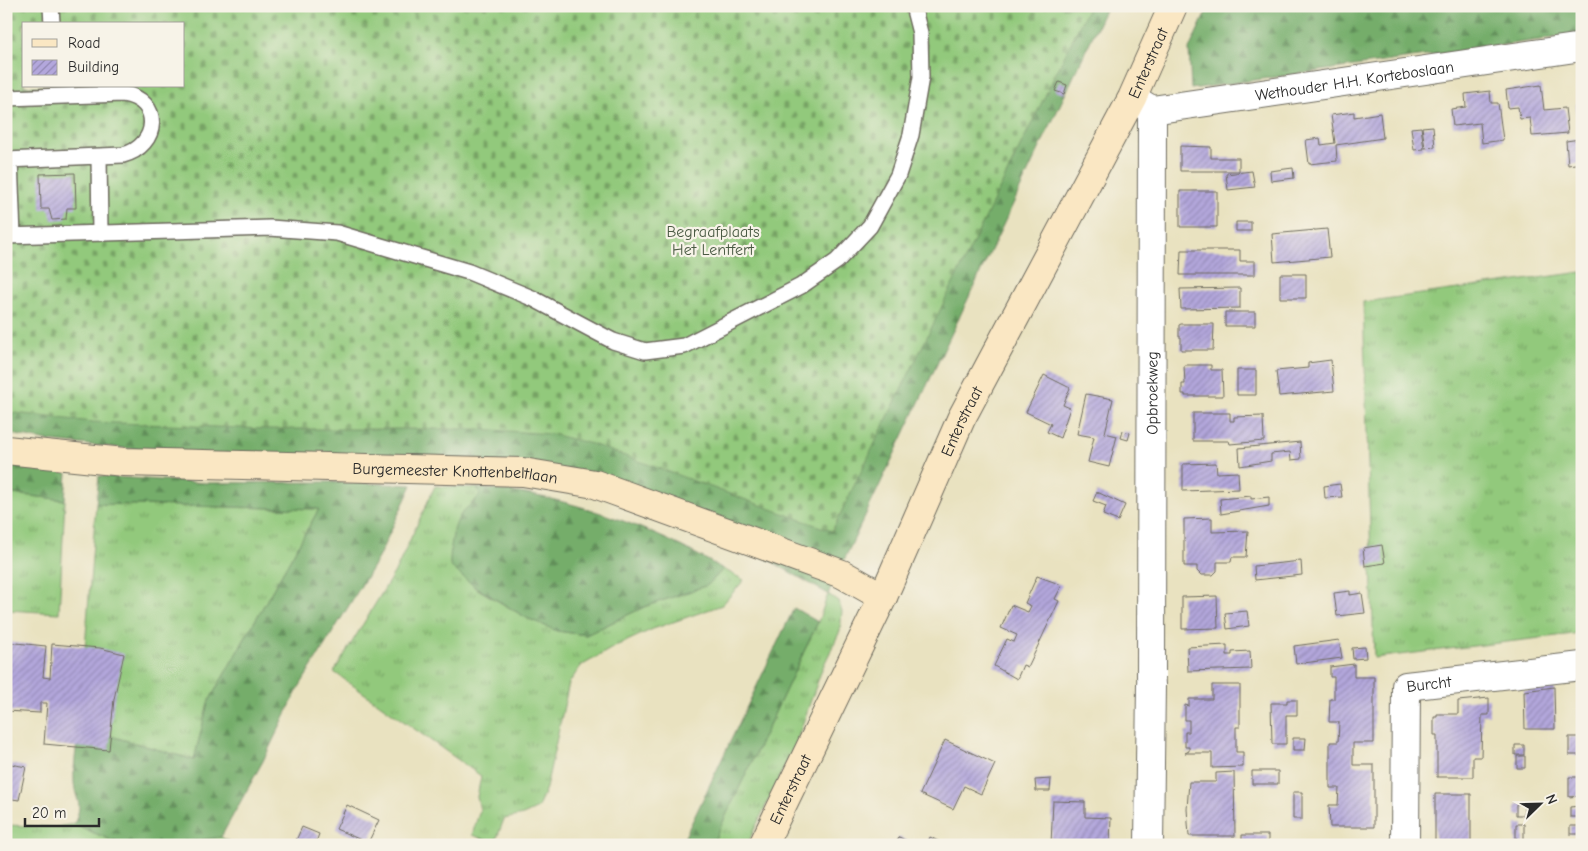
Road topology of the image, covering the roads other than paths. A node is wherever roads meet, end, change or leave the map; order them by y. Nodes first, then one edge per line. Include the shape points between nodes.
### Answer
1 (51, 6) edge
2 (913, 6) edge
3 (1173, 6) edge
4 (52, 22) edge
5 (1582, 47) edge
6 (55, 91) edge
7 (6, 98) edge
8 (1142, 104) junction
9 (99, 156) junction
10 (8, 160) edge
11 (100, 234) junction
12 (10, 236) edge
13 (6, 450) edge
14 (883, 597) junction
15 (1582, 666) edge
16 (763, 845) edge
17 (1149, 845) edge
18 (1405, 845) edge

1 - 4 lane
2 - 11 lane via 920,33 921,77 911,135 898,174 870,226 837,261 801,286 684,346 645,351 613,340 532,298 469,272 336,233 270,228
3 - 8 main road, Enterstraat
5 - 8 street, Wethouder H.H. Korteboslaan
6 - 7 lane
6 - 9 lane via 124,94 136,96 144,102 151,122 146,142 130,153
8 - 14 main road, Enterstraat via 961,419
8 - 17 street, Opbroekweg via 1151,681
9 - 10 lane
9 - 11 lane
10 - 12 lane
11 - 12 lane
13 - 14 main road, Burgemeester Knottenbeltlaan via 124,462 523,472 596,484 842,574
14 - 16 main road, Enterstraat
15 - 18 street, Burcht via 1406,686

